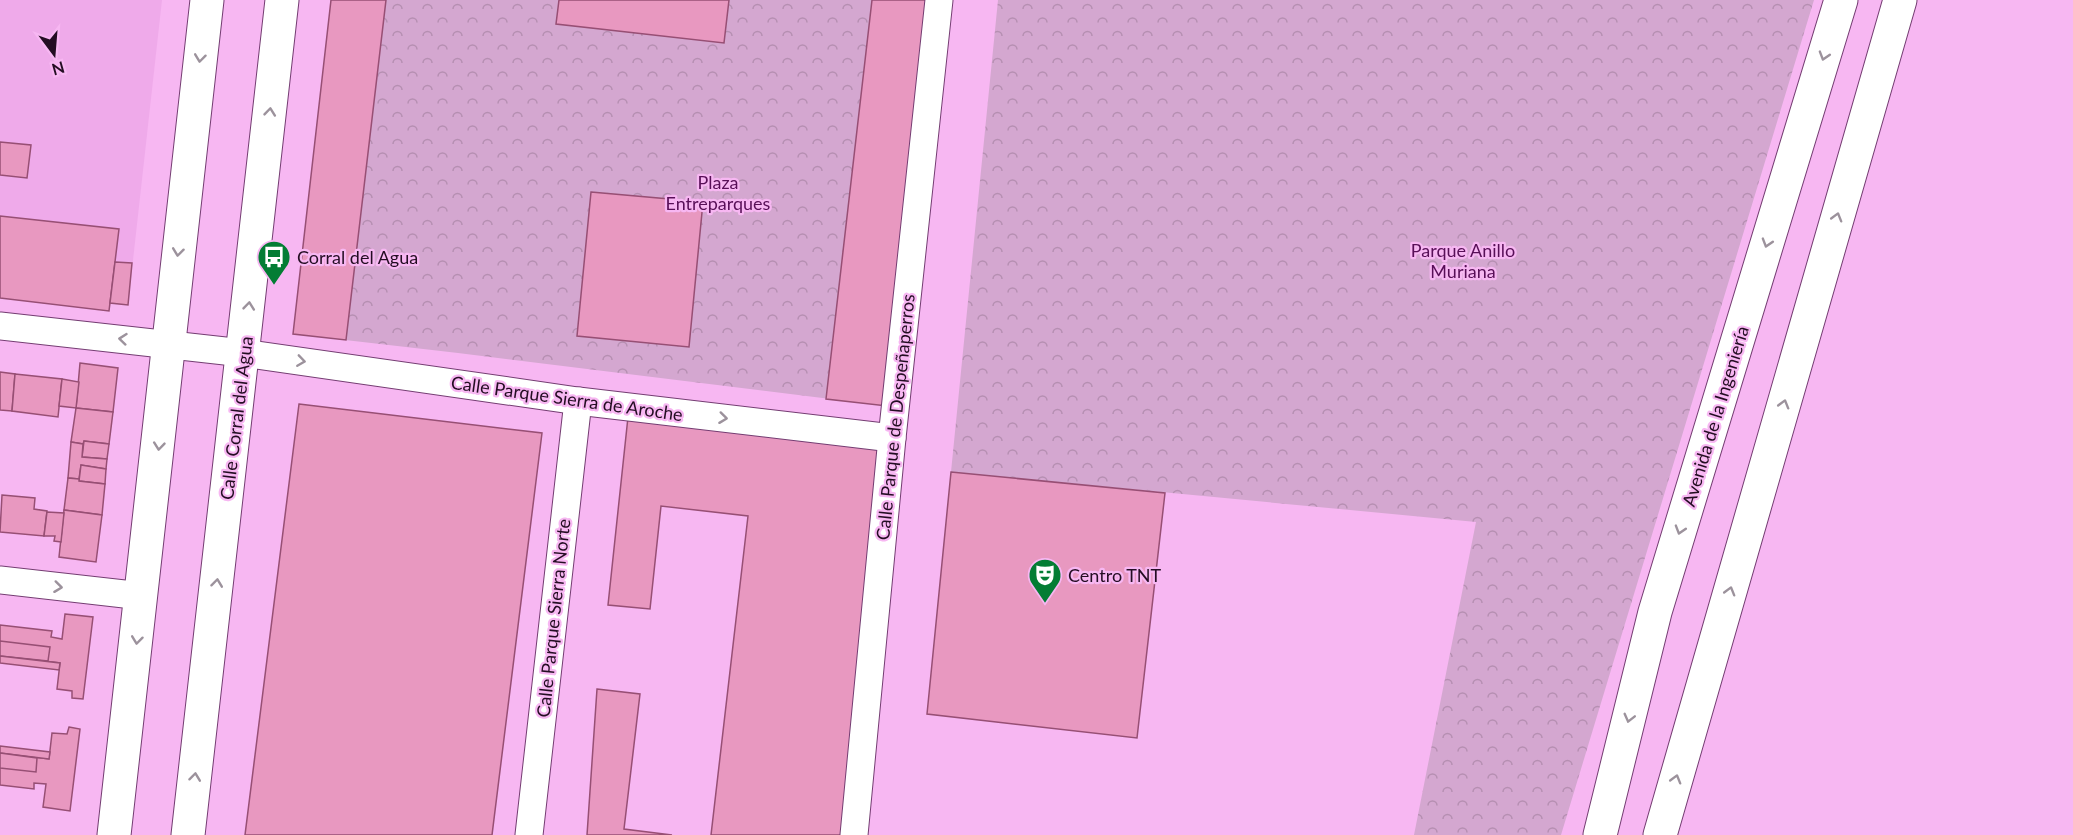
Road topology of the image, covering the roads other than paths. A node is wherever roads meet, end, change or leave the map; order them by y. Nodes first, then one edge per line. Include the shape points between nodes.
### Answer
1 (207, 0) edge
2 (282, 0) edge
3 (939, 0) edge
4 (1841, 0) edge
5 (1900, 0) edge
6 (0, 326) edge
7 (170, 345) junction
8 (243, 353) junction
9 (578, 401) junction
10 (892, 438) junction
11 (0, 580) edge
12 (142, 596) junction
13 (114, 835) edge
14 (188, 835) edge
15 (529, 835) edge
16 (854, 835) edge
17 (1600, 835) edge
18 (1660, 835) edge

1 -> 7 street
8 -> 2 street, Calle Corral del Agua
3 - 10 street, Calle Parque de Despeñaperros
4 -> 17 street, Avenida de la Ingeniería via 1655,612
18 -> 5 street
7 -> 6 street, Calle Parque Sierra de Aroche
7 - 8 street, Calle Parque Sierra de Aroche
7 -> 12 street
8 -> 9 street, Calle Parque Sierra de Aroche
14 -> 8 street, Calle Corral del Agua
9 -> 10 street, Calle Parque Sierra de Aroche
9 - 15 street, Calle Parque Sierra Norte
10 - 16 street, Calle Parque de Despeñaperros
11 -> 12 street
12 -> 13 street

